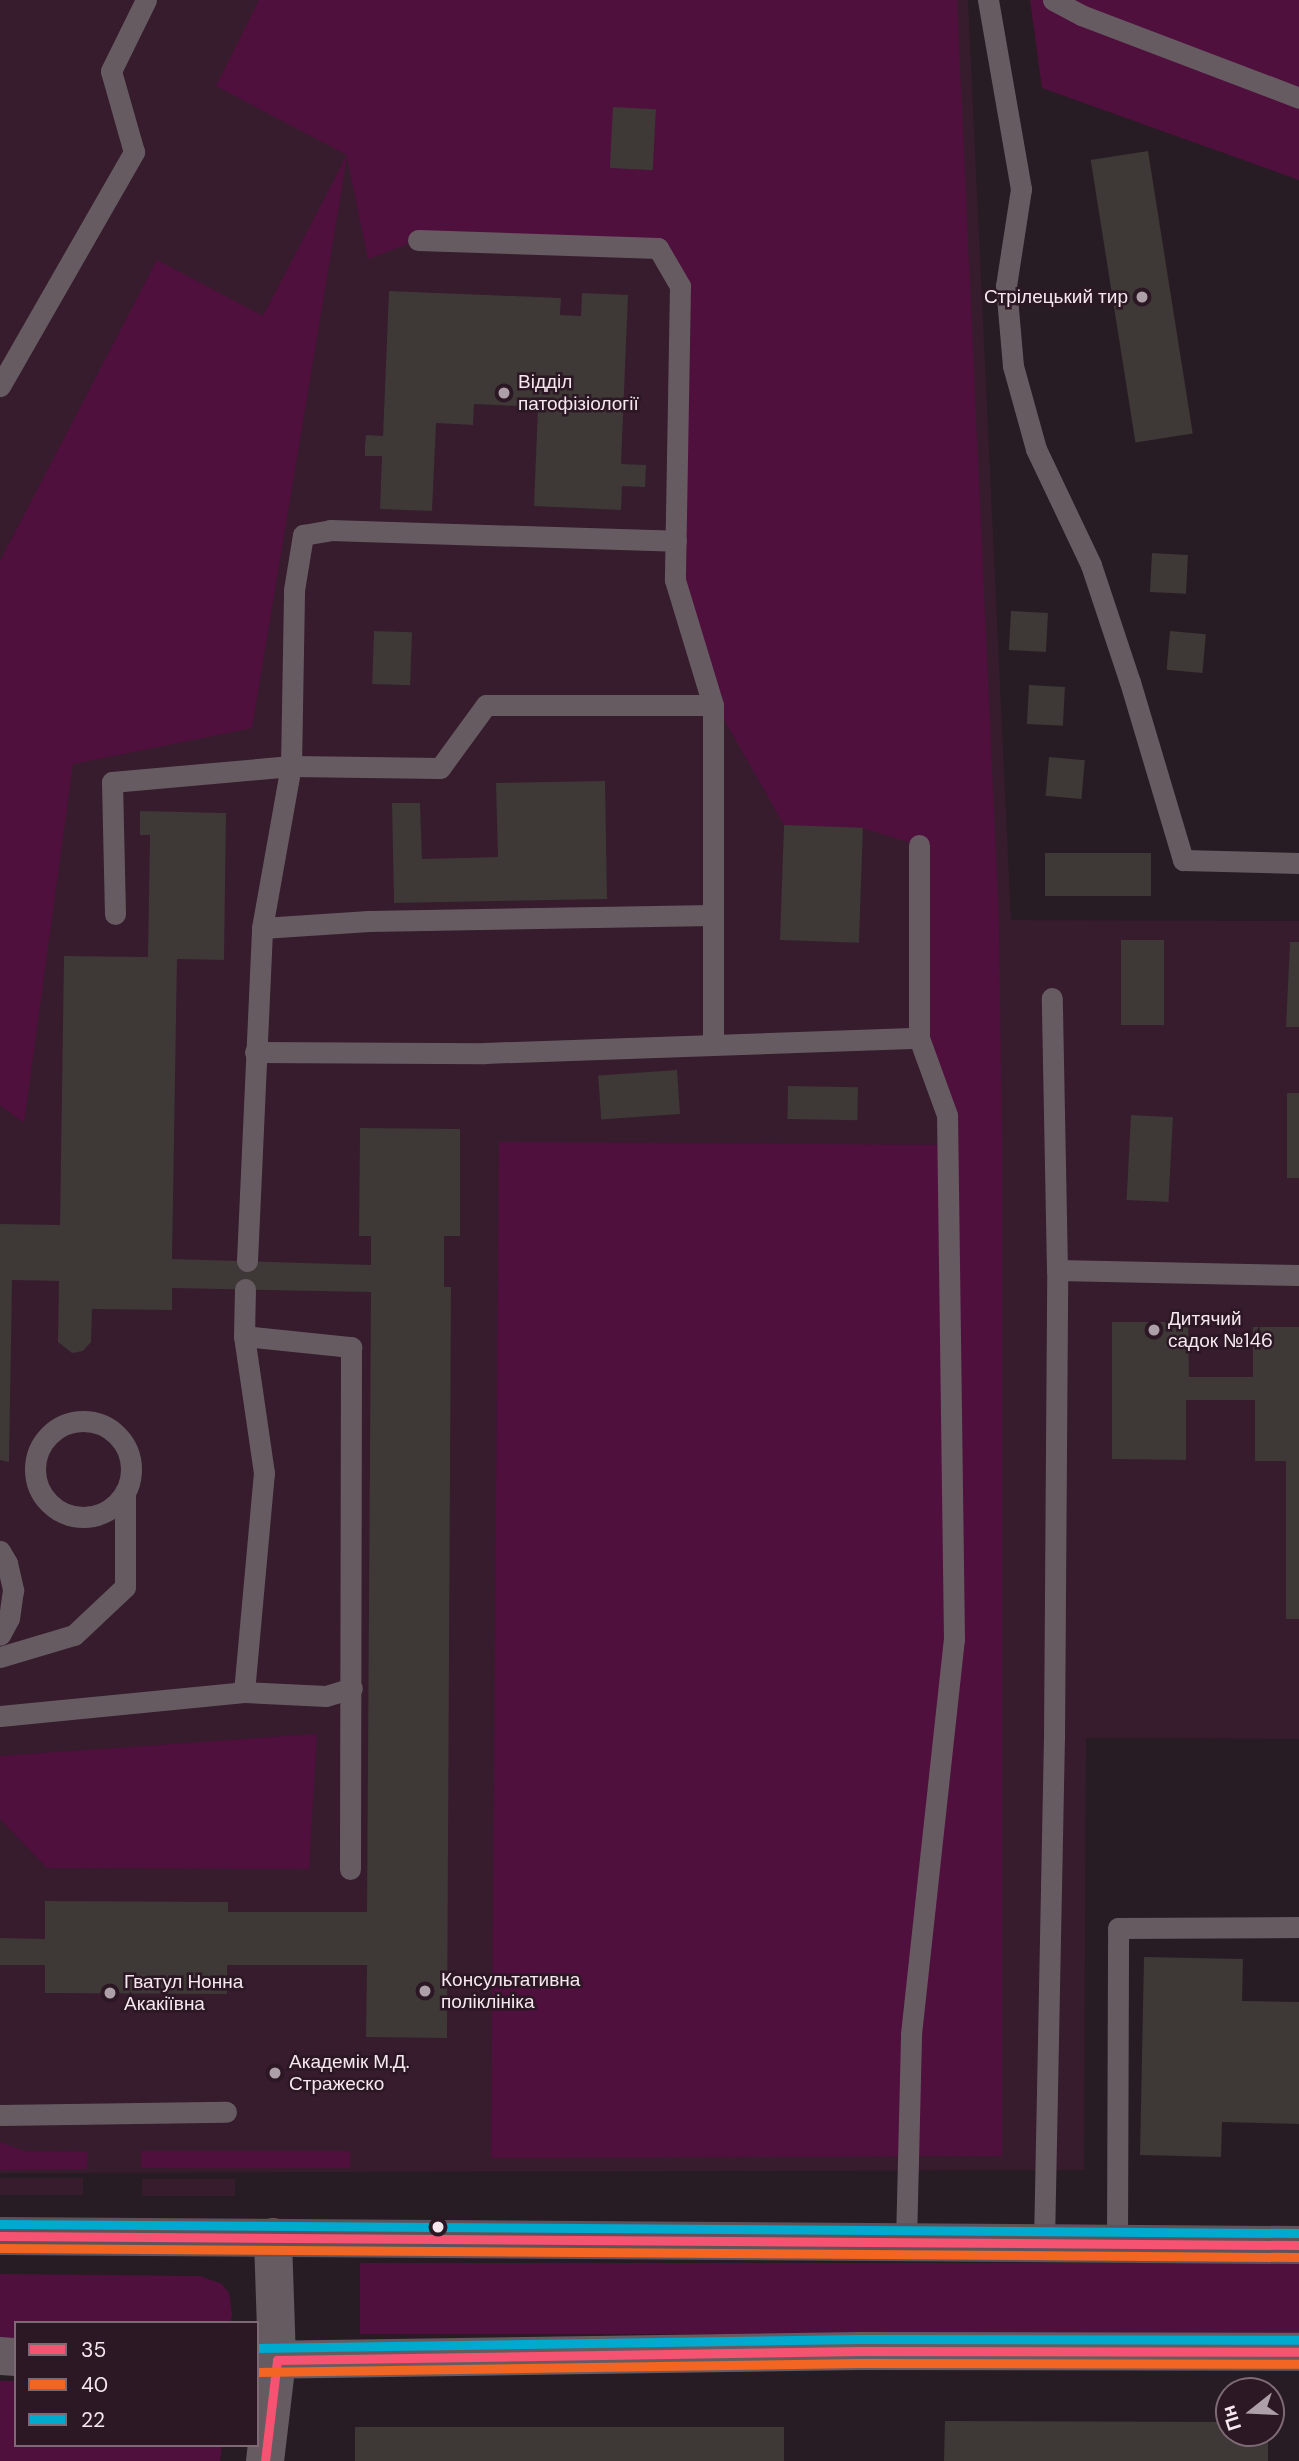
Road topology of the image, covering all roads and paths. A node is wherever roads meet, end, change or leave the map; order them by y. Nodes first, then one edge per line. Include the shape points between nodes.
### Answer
1 (146, 0) edge
2 (988, 0) edge
3 (1053, 0) edge
4 (1299, 98) edge
5 (418, 240) dead end
6 (0, 386) edge
7 (676, 541) junction
8 (713, 705) junction
9 (291, 766) junction
10 (919, 845) dead end
11 (1299, 863) edge
12 (115, 914) dead end
13 (713, 915) junction
14 (262, 928) junction
15 (1052, 998) dead end
16 (919, 1038) junction
17 (713, 1045) junction
18 (255, 1052) junction
19 (247, 1261) dead end
20 (1057, 1270) junction
21 (1299, 1275) edge
22 (246, 1289) dead end
23 (244, 1336) junction
24 (125, 1492) junction
25 (0, 1551) edge
26 (0, 1635) edge
27 (0, 1657) edge
28 (352, 1688) junction
29 (244, 1692) junction
30 (0, 1716) edge
31 (350, 1869) dead end
32 (1299, 1927) edge
33 (226, 2112) dead end
34 (0, 2115) edge
35 (0, 2236) edge
36 (273, 2237) junction
37 (905, 2242) junction
38 (1044, 2243) junction
39 (1117, 2244) junction
40 (1299, 2245) edge
41 (1299, 2352) edge
42 (267, 2360) edge
43 (265, 2461) edge

1 - 6 lane via 111,71 134,152
2 - 11 lane via 1021,189 1006,286 1013,366 1036,449 1091,565 1183,860
3 - 4 lane via 1081,15
5 - 7 lane via 658,248 680,286
7 - 8 lane via 675,580
7 - 9 lane via 330,530 303,535 294,590
8 - 9 lane via 486,705 440,768
8 - 13 lane
9 - 12 lane via 112,782
9 - 14 lane
10 - 16 lane
13 - 14 lane via 369,920
13 - 17 lane
14 - 18 lane
15 - 20 lane
16 - 17 lane
16 - 37 lane via 947,1115 954,1640 911,2034
17 - 18 lane via 484,1053
18 - 19 lane
20 - 21 lane
20 - 38 lane via 1054,1780
22 - 23 lane
23 - 28 lane via 351,1347
23 - 29 lane via 264,1473
24 - 24 lane via 131,1478 128,1454 117,1434 105,1425 90,1420 67,1423 47,1435 34,1464 36,1480 42,1495 61,1511 85,1517 101,1513
24 - 27 lane via 125,1587 74,1635
25 - 26 lane via 13,1590 9,1618
28 - 29 lane via 326,1696
28 - 31 lane
29 - 30 lane
32 - 39 lane via 1118,1928
33 - 34 lane
35 - 36 main road
36 - 37 main road
36 - 42 street
37 - 38 main road
38 - 39 main road
39 - 40 main road
41 - 42 street via 860,2351
42 - 43 street

